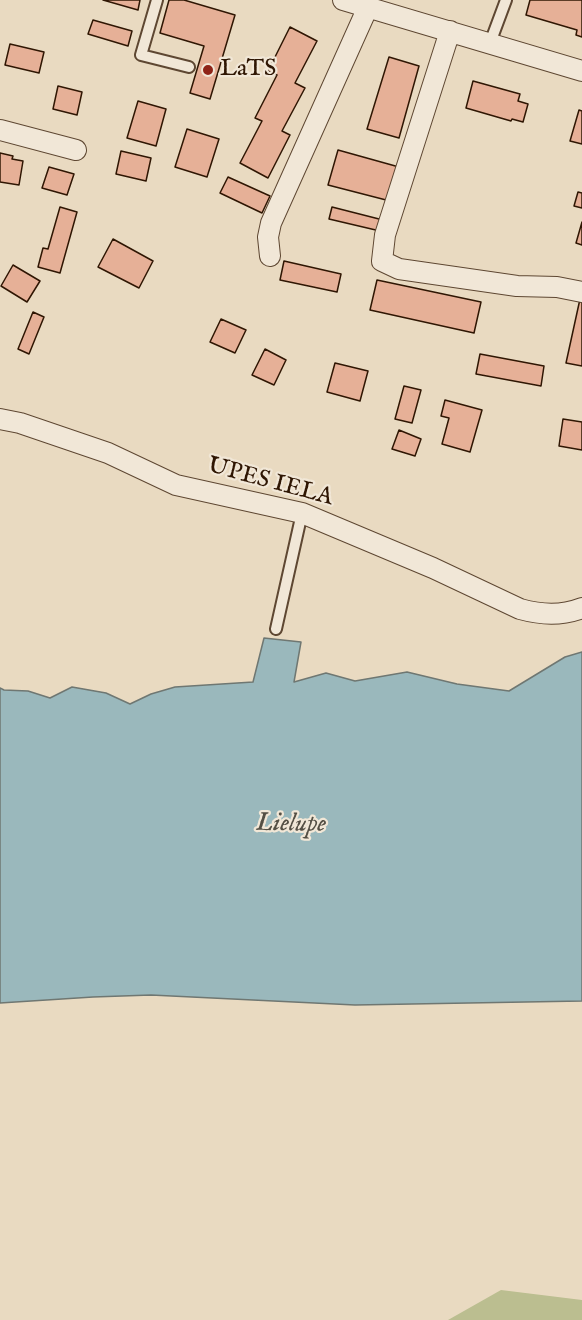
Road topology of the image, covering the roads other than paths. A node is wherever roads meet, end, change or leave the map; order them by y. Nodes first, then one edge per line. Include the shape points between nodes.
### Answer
1 (157, 0) edge
2 (343, 0) edge
3 (506, 0) edge
4 (368, 7) junction
5 (450, 31) junction
6 (490, 43) junction
7 (189, 67) dead end
8 (582, 71) edge
9 (0, 130) edge
10 (76, 150) dead end
11 (270, 256) dead end
12 (582, 292) edge
13 (0, 419) edge
14 (302, 513) junction
15 (582, 608) edge
16 (276, 629) dead end

1 - 7 lane via 141,55
2 - 4 street
3 - 6 lane
4 - 5 street
4 - 11 street via 271,223
5 - 6 street
5 - 12 street via 385,235 382,261 411,271
6 - 8 street
9 - 10 street
13 - 14 street, UPES IELA via 108,453 176,485
14 - 15 street, UPES IELA via 433,568 506,604 556,615
14 - 16 lane

